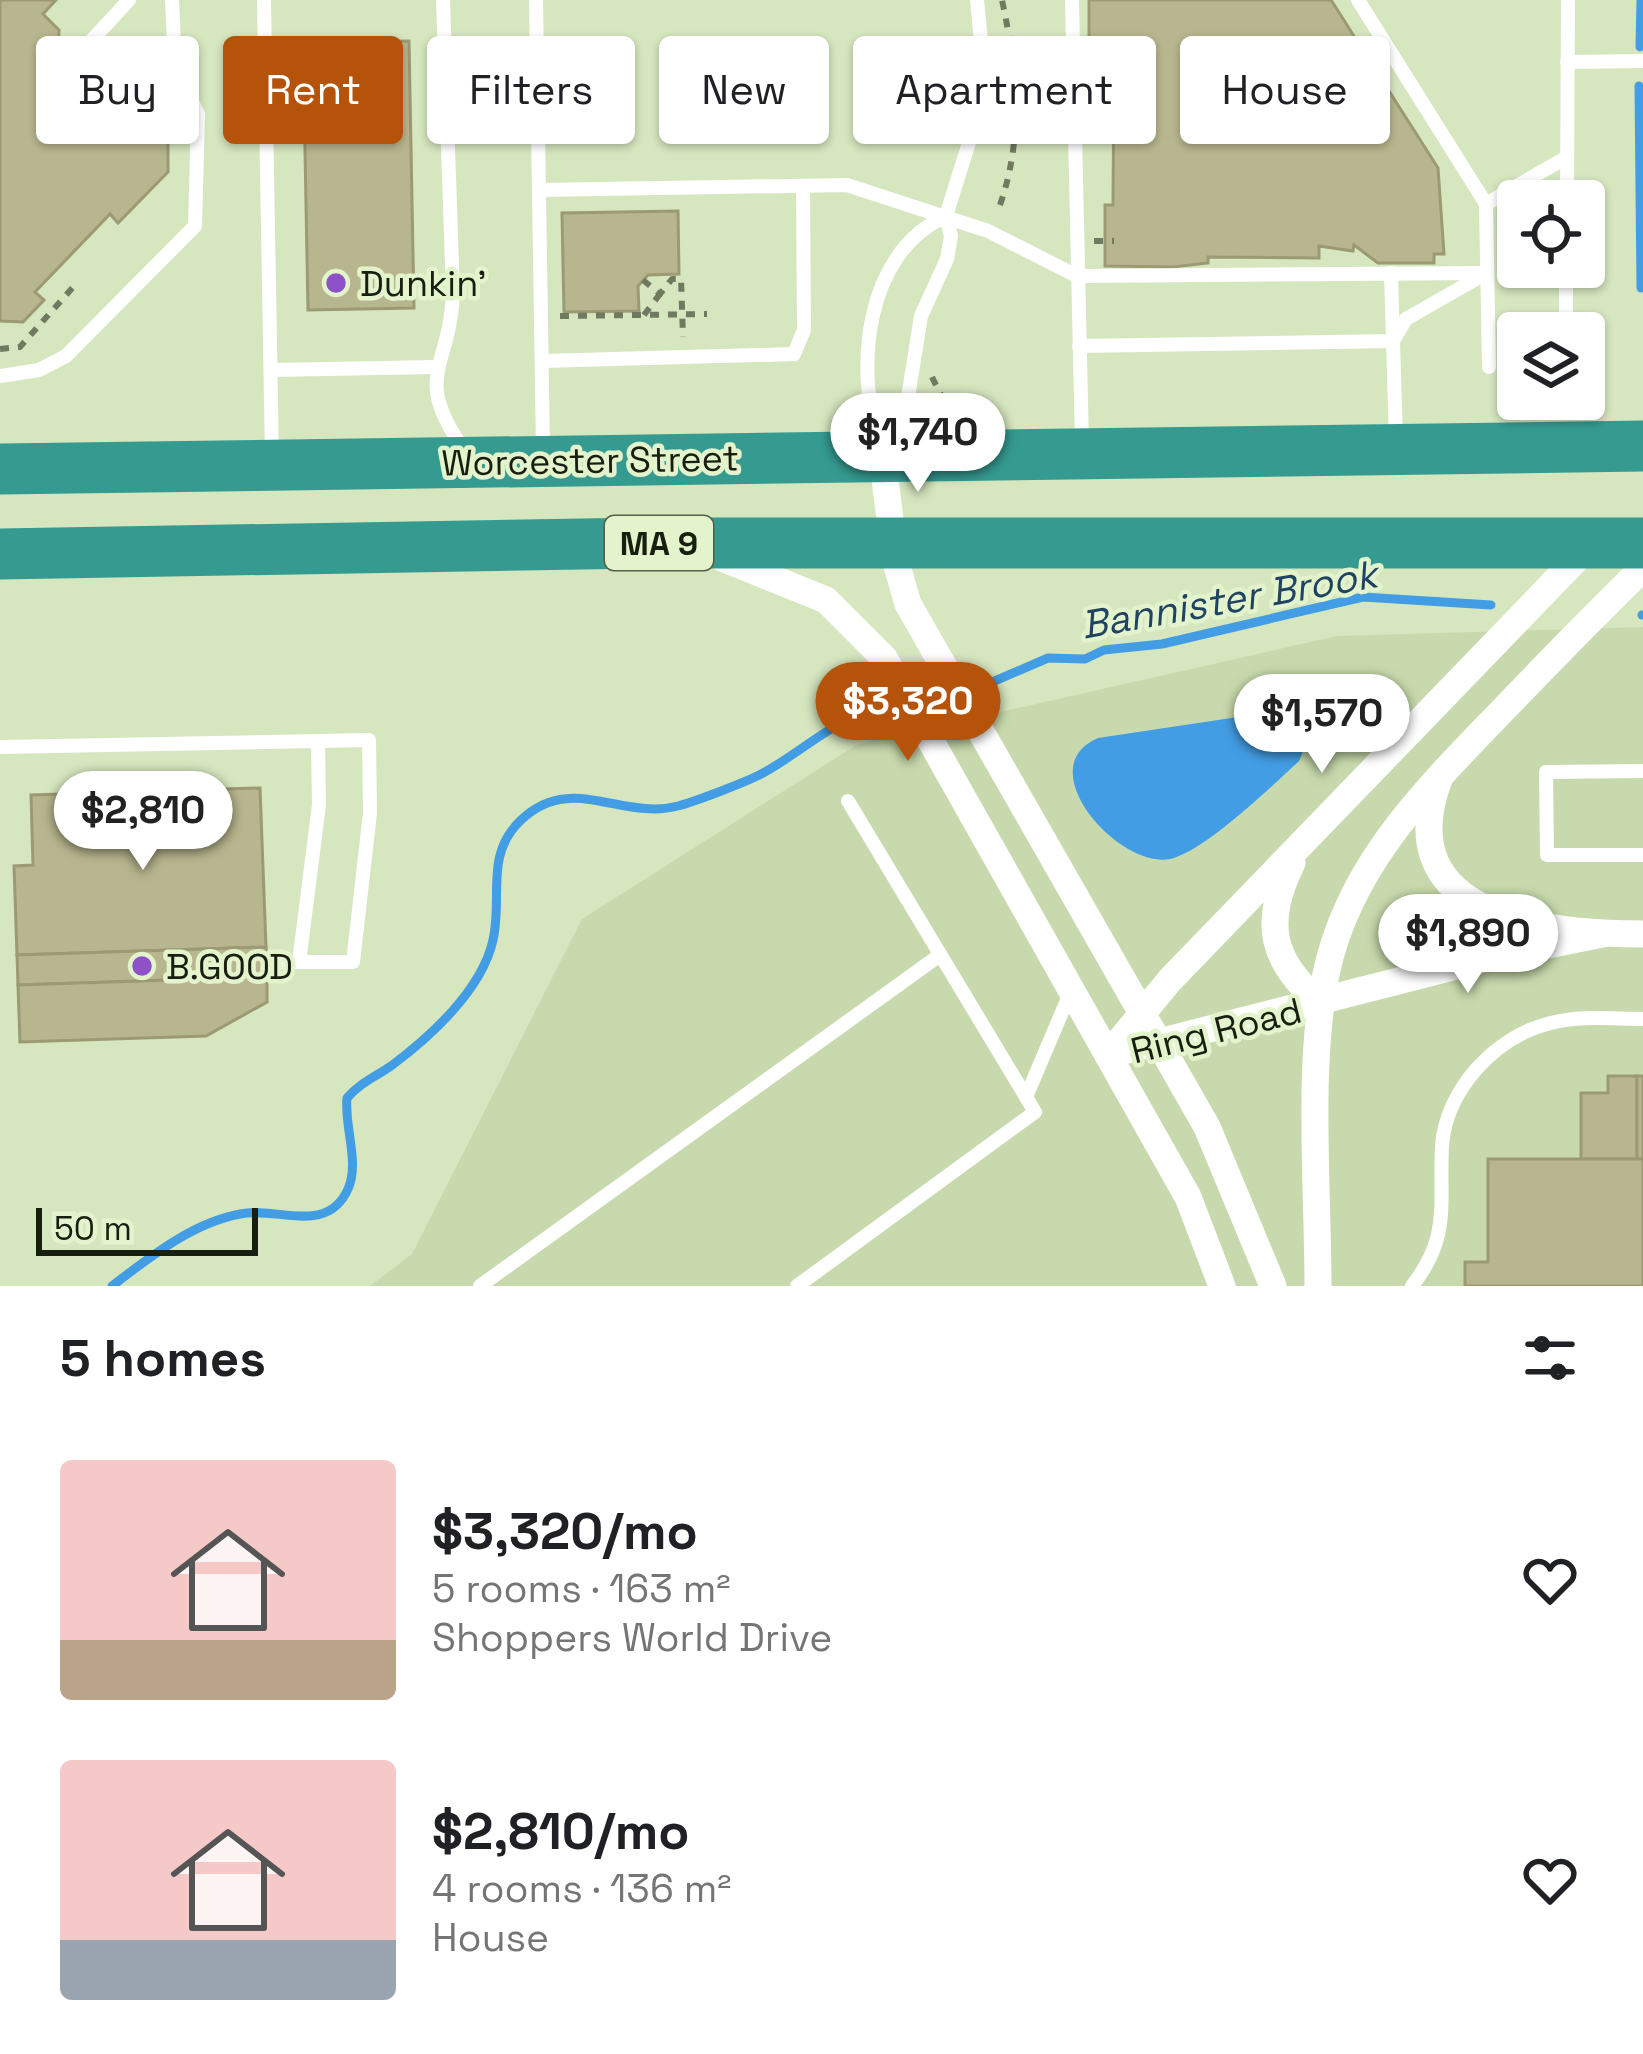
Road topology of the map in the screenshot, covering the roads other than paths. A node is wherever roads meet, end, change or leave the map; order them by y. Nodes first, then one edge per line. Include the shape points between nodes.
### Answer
1 (129, 0) edge
2 (172, 0) edge
3 (264, 0) edge
4 (443, 0) edge
5 (536, 0) edge
6 (977, 0) edge
7 (1072, 0) edge
8 (1358, 0) edge
9 (1568, 0) edge
10 (96, 36) edge
11 (1643, 61) edge
12 (1567, 62) junction
13 (1567, 157) junction
14 (1567, 180) edge
15 (803, 186) junction
16 (539, 190) junction
17 (1486, 204) junction
18 (946, 215) junction
19 (1391, 273) junction
20 (1487, 273) junction
21 (1077, 276) junction
22 (1393, 341) junction
23 (1079, 346) junction
24 (542, 362) junction
25 (435, 367) junction
26 (1489, 367) dead end
27 (271, 370) junction
28 (0, 376) edge
29 (1396, 446) junction
30 (1643, 446) edge
31 (1082, 451) junction
32 (882, 455) junction
33 (543, 461) junction
34 (473, 462) junction
35 (272, 465) junction
36 (3, 467) edge
37 (1643, 511) edge
38 (892, 542) junction
39 (642, 543) junction
40 (1643, 543) edge
41 (1592, 544) junction
42 (0, 554) edge
43 (1643, 568) edge
44 (318, 741) junction
45 (0, 747) edge
46 (1643, 771) edge
47 (1441, 775) junction
48 (848, 801) dead end
49 (1308, 836) junction
50 (1643, 855) edge
51 (1602, 934) junction
52 (1643, 934) edge
53 (940, 955) junction
54 (273, 962) dead end
55 (299, 962) junction
56 (1071, 991) junction
57 (1322, 1004) junction
58 (1141, 1011) junction
59 (1643, 1019) edge
60 (1160, 1046) junction
61 (1108, 1055) junction
62 (1026, 1097) junction
63 (480, 1286) edge
64 (797, 1286) edge
65 (1222, 1286) edge
66 (1273, 1286) edge
67 (1318, 1286) edge
68 (1412, 1286) edge

1 - 10 lane
2 - 28 lane via 173,58 198,114 198,219 66,356
3 - 27 lane
4 - 25 lane via 453,294
5 - 16 lane
6 - 18 lane via 984,72 978,114
7 - 21 lane
8 - 17 lane
9 - 12 lane
11 - 12 lane
12 - 13 lane
13 - 14 lane
13 - 17 lane
15 - 16 lane
15 - 18 lane via 847,185
15 - 24 lane via 804,330 794,354
16 - 24 lane
17 - 20 lane
18 - 21 lane
18 - 32 lane via 950,248 916,332 905,416
18 - 32 lane via 899,254 875,309 868,389
19 - 20 lane
19 - 21 lane
19 - 22 lane
20 - 22 lane via 1406,319
20 - 26 lane
21 - 23 lane
22 - 23 lane
22 - 29 lane
23 - 31 lane
24 - 33 lane
25 - 27 lane
25 - 34 lane via 439,412
27 - 35 lane
29 - 30 highway, Worcester Street
29 - 31 highway, Worcester Street
31 - 32 highway, Worcester Street
32 - 33 highway, Worcester Street
32 - 38 street
33 - 34 highway, Worcester Street
34 - 35 highway, Worcester Street
35 - 36 highway, Worcester Street
37 - 41 highway
38 - 39 highway, MA 9
38 - 41 highway, MA 9
38 - 58 street via 914,618
39 - 42 highway, MA 9
39 - 56 street via 784,579 826,600 865,634
40 - 41 highway, MA 9
41 - 49 street
43 - 47 street
44 - 45 lane
44 - 55 lane via 319,806
44 - 55 lane via 369,740 370,813 352,962
46 - 50 lane via 1546,772 1547,855
47 - 51 street, Ring Road via 1429,830 1454,888 1520,922
47 - 57 street via 1359,883
48 - 53 lane
49 - 57 street via 1282,887 1272,939 1287,971
49 - 58 street
51 - 52 street, Ring Road
51 - 57 street, Ring Road
53 - 62 lane
53 - 63 lane
54 - 55 lane
56 - 61 street
56 - 62 lane
57 - 60 street, Ring Road
57 - 67 street
58 - 60 street
58 - 61 street
59 - 68 lane via 1543,1024 1461,1085 1443,1140 1441,1232
60 - 61 street, Ring Road
60 - 66 street via 1229,1171
61 - 65 street via 1188,1197
62 - 64 lane via 1035,1112

